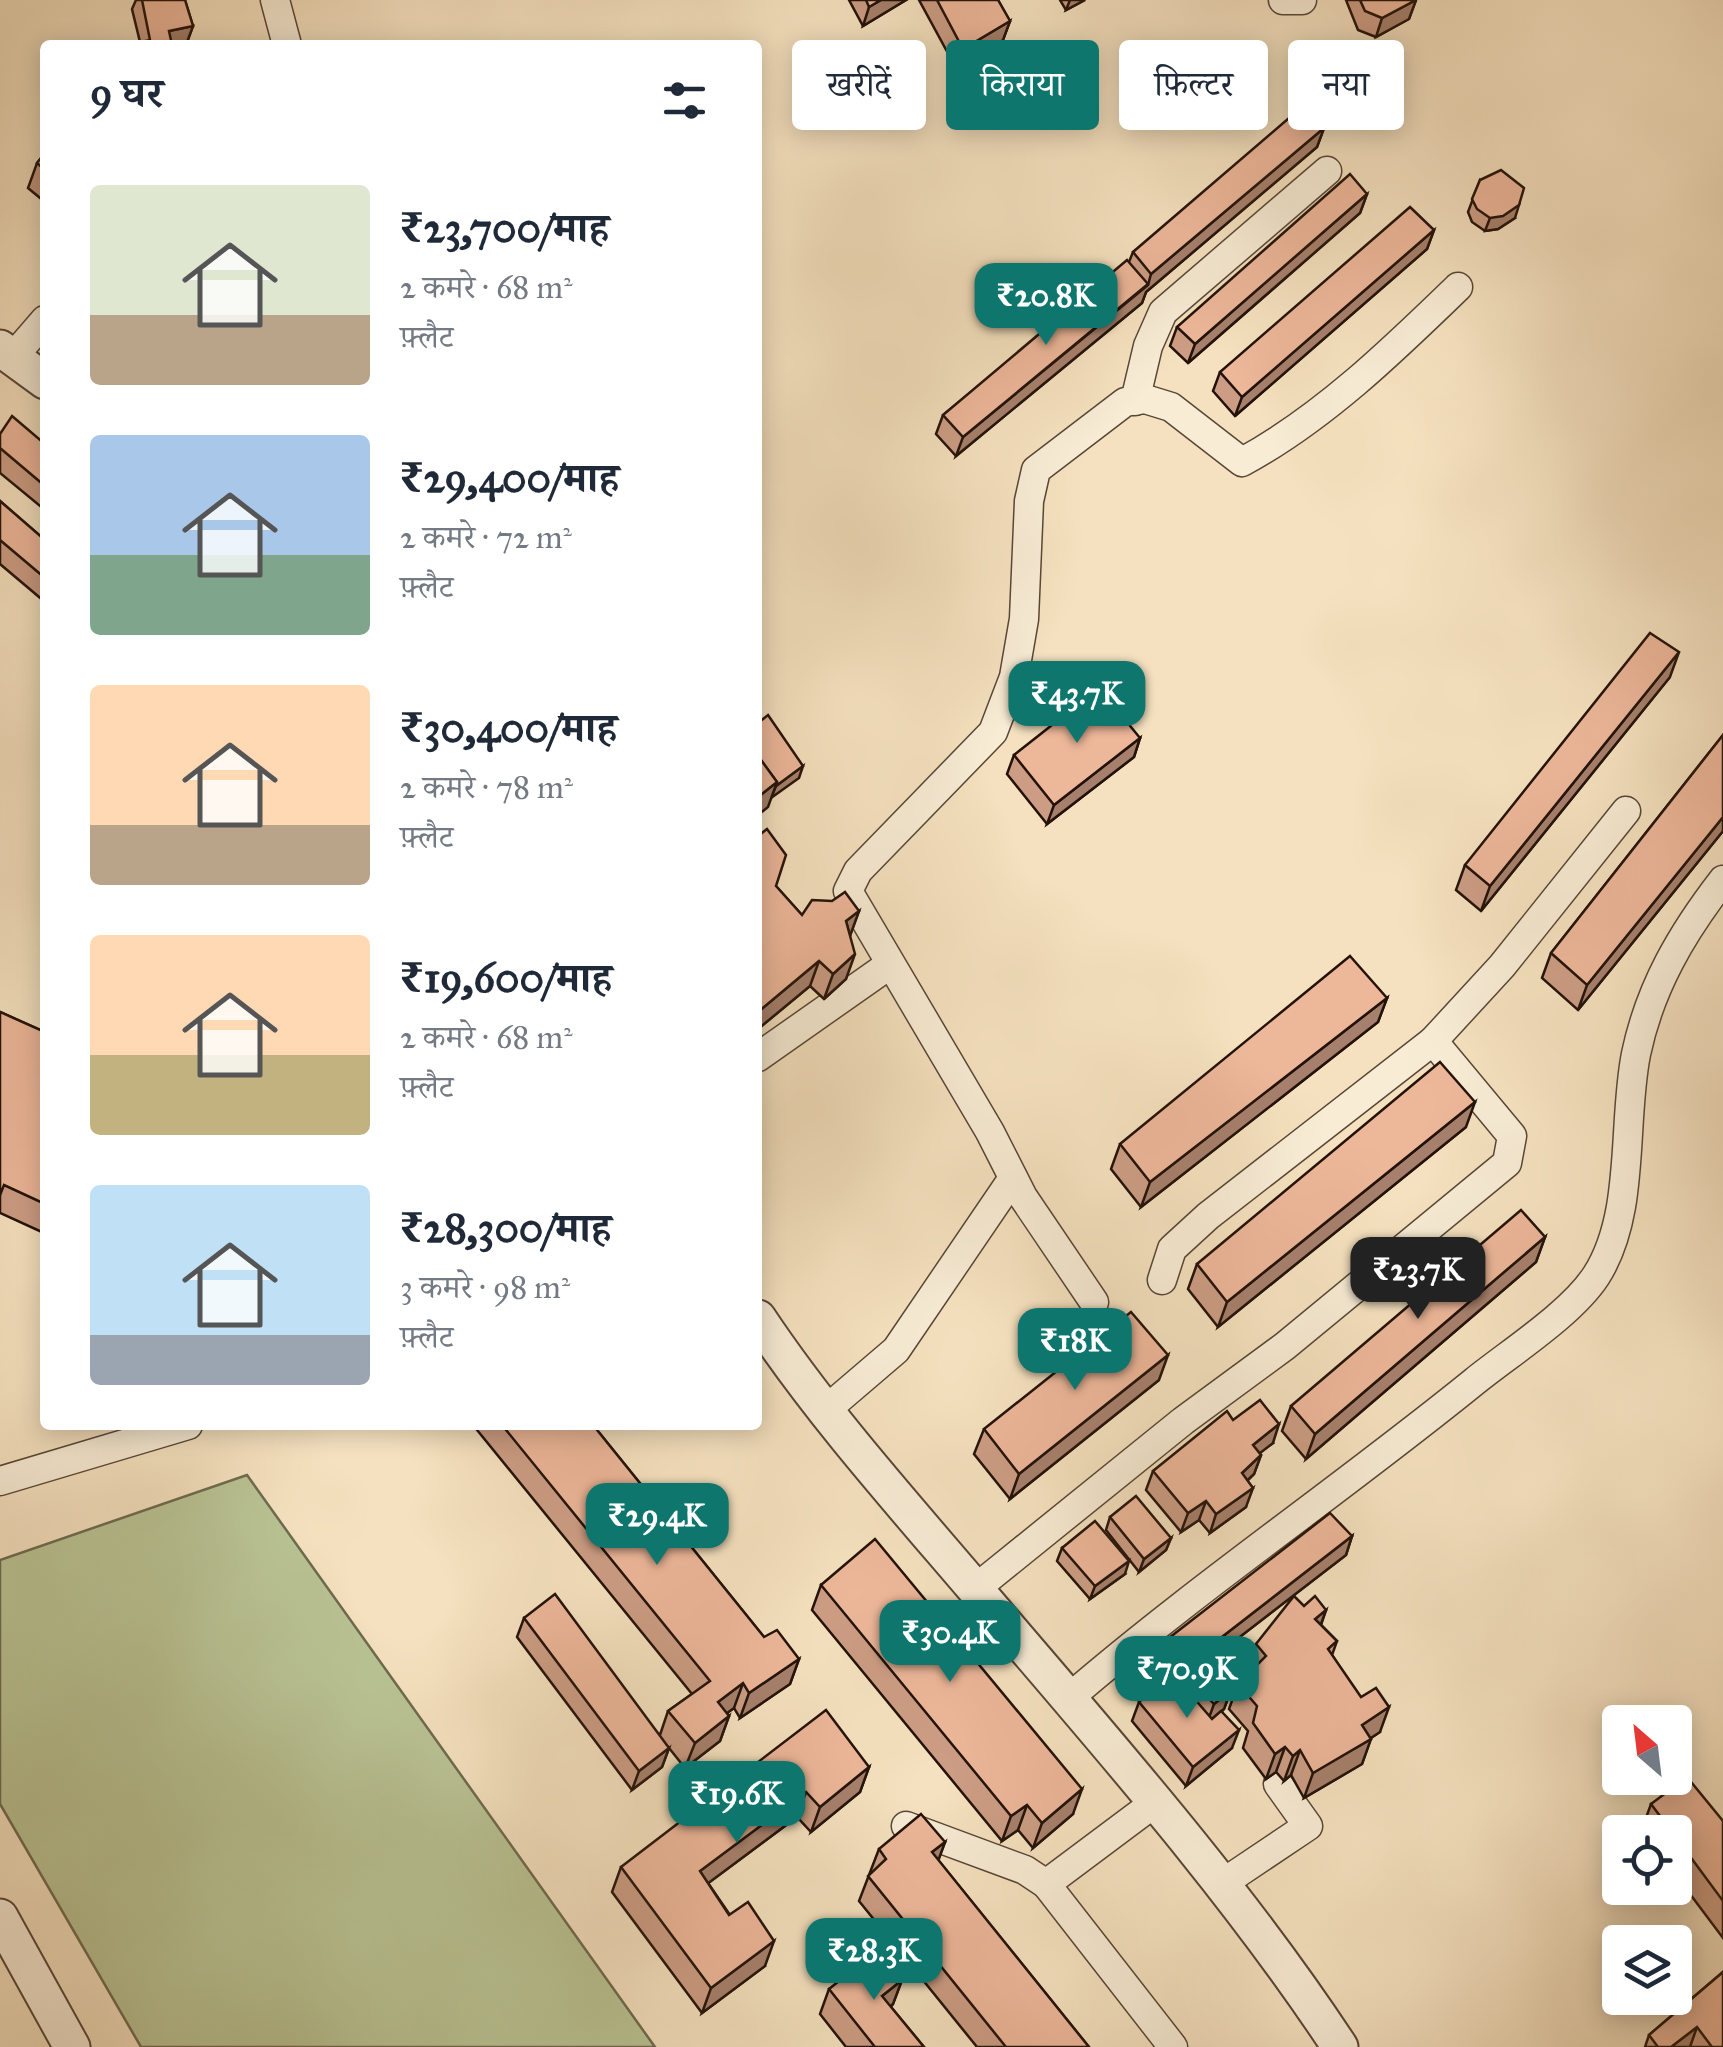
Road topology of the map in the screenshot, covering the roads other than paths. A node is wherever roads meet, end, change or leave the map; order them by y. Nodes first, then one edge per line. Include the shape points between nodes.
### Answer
1 (275, 0) edge
2 (1283, 0) edge
3 (1302, 0) edge
4 (286, 40) edge
5 (1327, 171) dead end
6 (1458, 287) dead end
7 (40, 324) edge
8 (7, 352) edge
9 (40, 377) edge
10 (1135, 400) junction
11 (1626, 811) dead end
12 (1723, 880) edge
13 (890, 965) junction
14 (1432, 1042) junction
15 (762, 1054) edge
16 (1013, 1178) junction
17 (1162, 1280) dead end
18 (1094, 1302) dead end
19 (762, 1323) edge
20 (827, 1409) junction
21 (171, 1430) edge
22 (0, 1481) edge
23 (974, 1589) junction
24 (1070, 1698) junction
25 (1278, 1784) dead end
26 (1152, 1804) junction
27 (906, 1826) edge
28 (1046, 1884) junction
29 (1220, 1885) junction
30 (0, 1917) edge
31 (72, 2047) edge
32 (1173, 2047) edge
33 (1340, 2047) edge

1 - 4 street
2 - 3 street
5 - 10 street via 1164,312
6 - 10 street via 1385,358 1242,462 1171,407
7 - 8 street
8 - 9 street
10 - 13 street via 1036,470 1024,620 1006,708 993,732 858,870 848,891
11 - 14 street
12 - 24 street via 1664,968 1650,1008 1636,1053 1615,1225 1595,1277 1410,1434
13 - 15 street
13 - 16 street
14 - 17 street via 1208,1216 1172,1248
14 - 23 street via 1512,1136 1507,1163
16 - 18 street
16 - 20 street via 896,1350
19 - 20 street
20 - 23 street
21 - 22 street
23 - 24 street
24 - 26 street
25 - 29 street via 1308,1826
26 - 28 street
26 - 29 street
27 - 28 street via 1026,1870
28 - 32 street
29 - 33 street via 1280,1956
30 - 31 street

